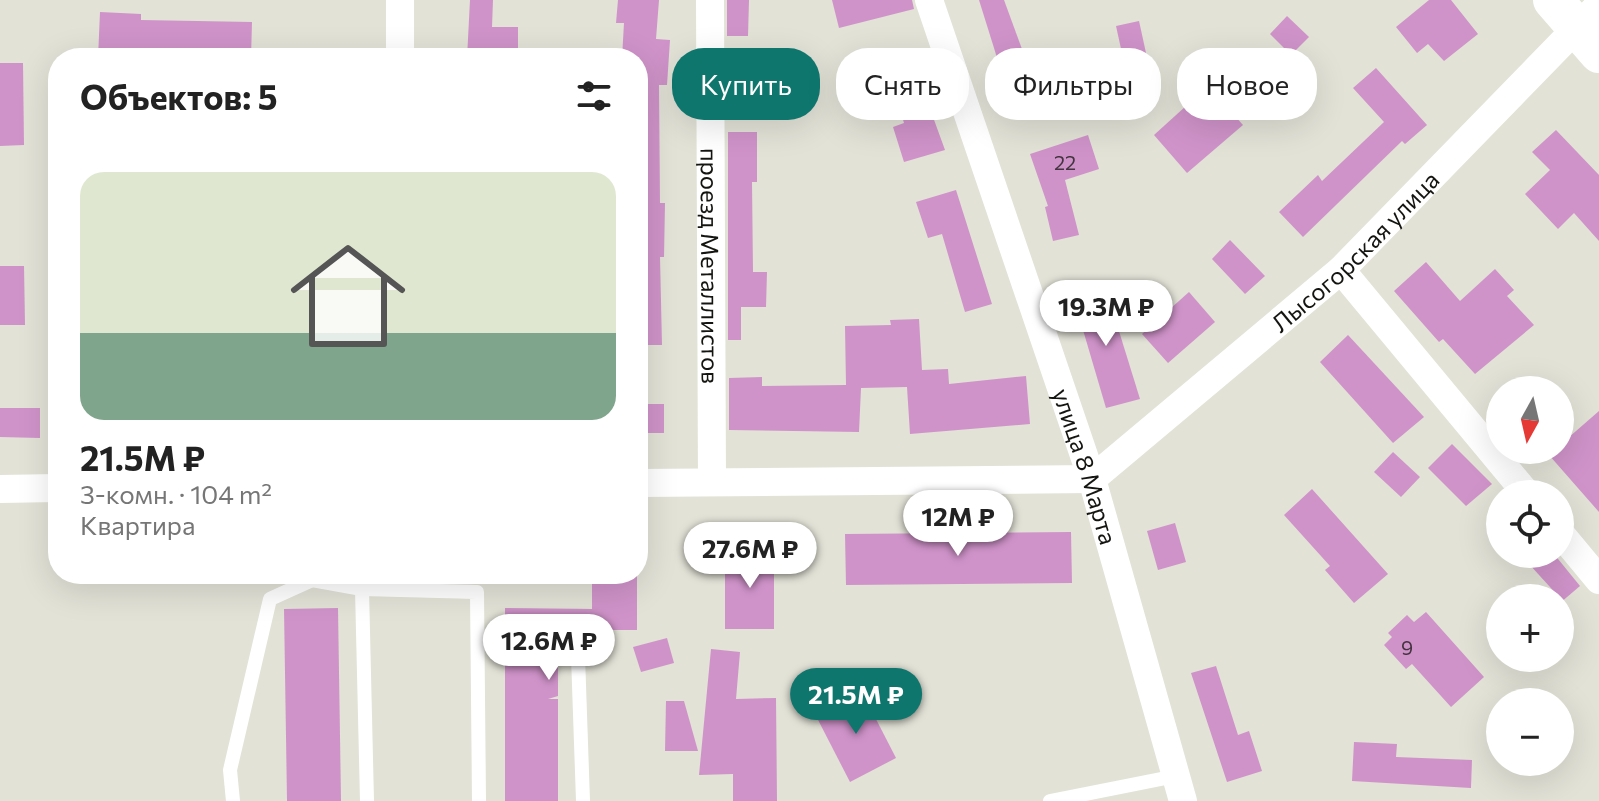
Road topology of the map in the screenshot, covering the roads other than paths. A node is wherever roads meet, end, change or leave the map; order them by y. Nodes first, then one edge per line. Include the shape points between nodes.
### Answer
1 (400, 0) edge
2 (710, 0) edge
3 (929, 0) edge
4 (1582, 22) edge
5 (400, 48) edge
6 (1341, 270) junction
7 (1092, 479) junction
8 (1515, 480) edge
9 (712, 482) junction
10 (648, 483) edge
11 (48, 488) edge
12 (0, 489) edge
13 (1574, 550) edge
14 (1599, 580) edge
15 (298, 584) edge
16 (341, 584) edge
17 (362, 589) junction
18 (577, 627) dead end
19 (1180, 788) edge
20 (233, 801) edge
21 (367, 801) edge
22 (479, 801) edge
23 (583, 801) edge
24 (1050, 801) edge

1 - 5 street
2 - 9 street, проезд Металлистов
3 - 7 street, улица 8 Марта
4 - 6 street, Лысогорская улица
6 - 7 street, Лысогорская улица
6 - 8 street
7 - 9 street
7 - 19 street, улица 8 Марта
9 - 10 street
11 - 12 street
13 - 14 street
15 - 20 lane via 270,599 230,770
16 - 17 lane
17 - 21 lane
17 - 22 lane via 477,592
18 - 23 lane
19 - 24 lane

